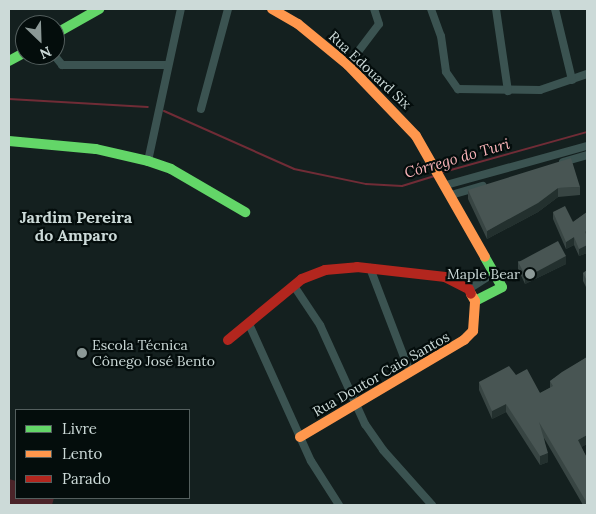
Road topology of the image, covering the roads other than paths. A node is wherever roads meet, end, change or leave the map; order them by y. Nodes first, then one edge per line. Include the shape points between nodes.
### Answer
1 (99, 9) edge
2 (181, 9) edge
3 (228, 9) edge
4 (272, 9) edge
5 (374, 9) edge
6 (431, 9) edge
7 (496, 9) edge
8 (555, 9) edge
9 (65, 28) edge
10 (65, 65) edge
11 (167, 65) junction
12 (348, 65) junction
13 (587, 74) edge
14 (572, 80) junction
15 (508, 91) junction
16 (201, 109) dead end
17 (9, 141) edge
18 (587, 146) edge
19 (587, 155) edge
20 (148, 161) junction
21 (533, 171) edge
22 (496, 182) edge
23 (446, 186) junction
24 (245, 212) dead end
25 (370, 268) junction
26 (495, 272) junction
27 (294, 286) junction
28 (469, 289) junction
29 (475, 301) junction
30 (249, 324) junction
31 (228, 340) dead end
32 (410, 373) junction
33 (355, 404) junction
34 (300, 437) junction
35 (339, 505) edge
36 (432, 505) edge

1 - 9 street
2 - 11 street
3 - 16 street
4 - 12 street, Rua Edouard Six via 298,24
5 - 12 street via 379,24
6 - 15 street via 451,82 468,92
7 - 15 street
8 - 14 street
10 - 11 street
11 - 20 street
12 - 23 street, Rua Edouard Six via 409,126
13 - 14 street
14 - 15 street via 540,90
17 - 20 street via 96,149
18 - 23 street
19 - 21 street
20 - 24 street via 171,169
22 - 23 street
23 - 26 street, Rua Edouard Six
25 - 27 street via 324,270
25 - 28 street via 445,277
25 - 32 street
26 - 28 street
26 - 29 street, Rua Edouard Six via 502,287
27 - 30 street
27 - 33 street via 320,326
28 - 29 street
29 - 32 street, Rua Doutor Caio Santos via 474,322 468,336
30 - 31 street
30 - 34 street
32 - 33 street, Rua Doutor Caio Santos
33 - 34 street, Rua Doutor Caio Santos
33 - 36 street via 382,450
34 - 35 street

